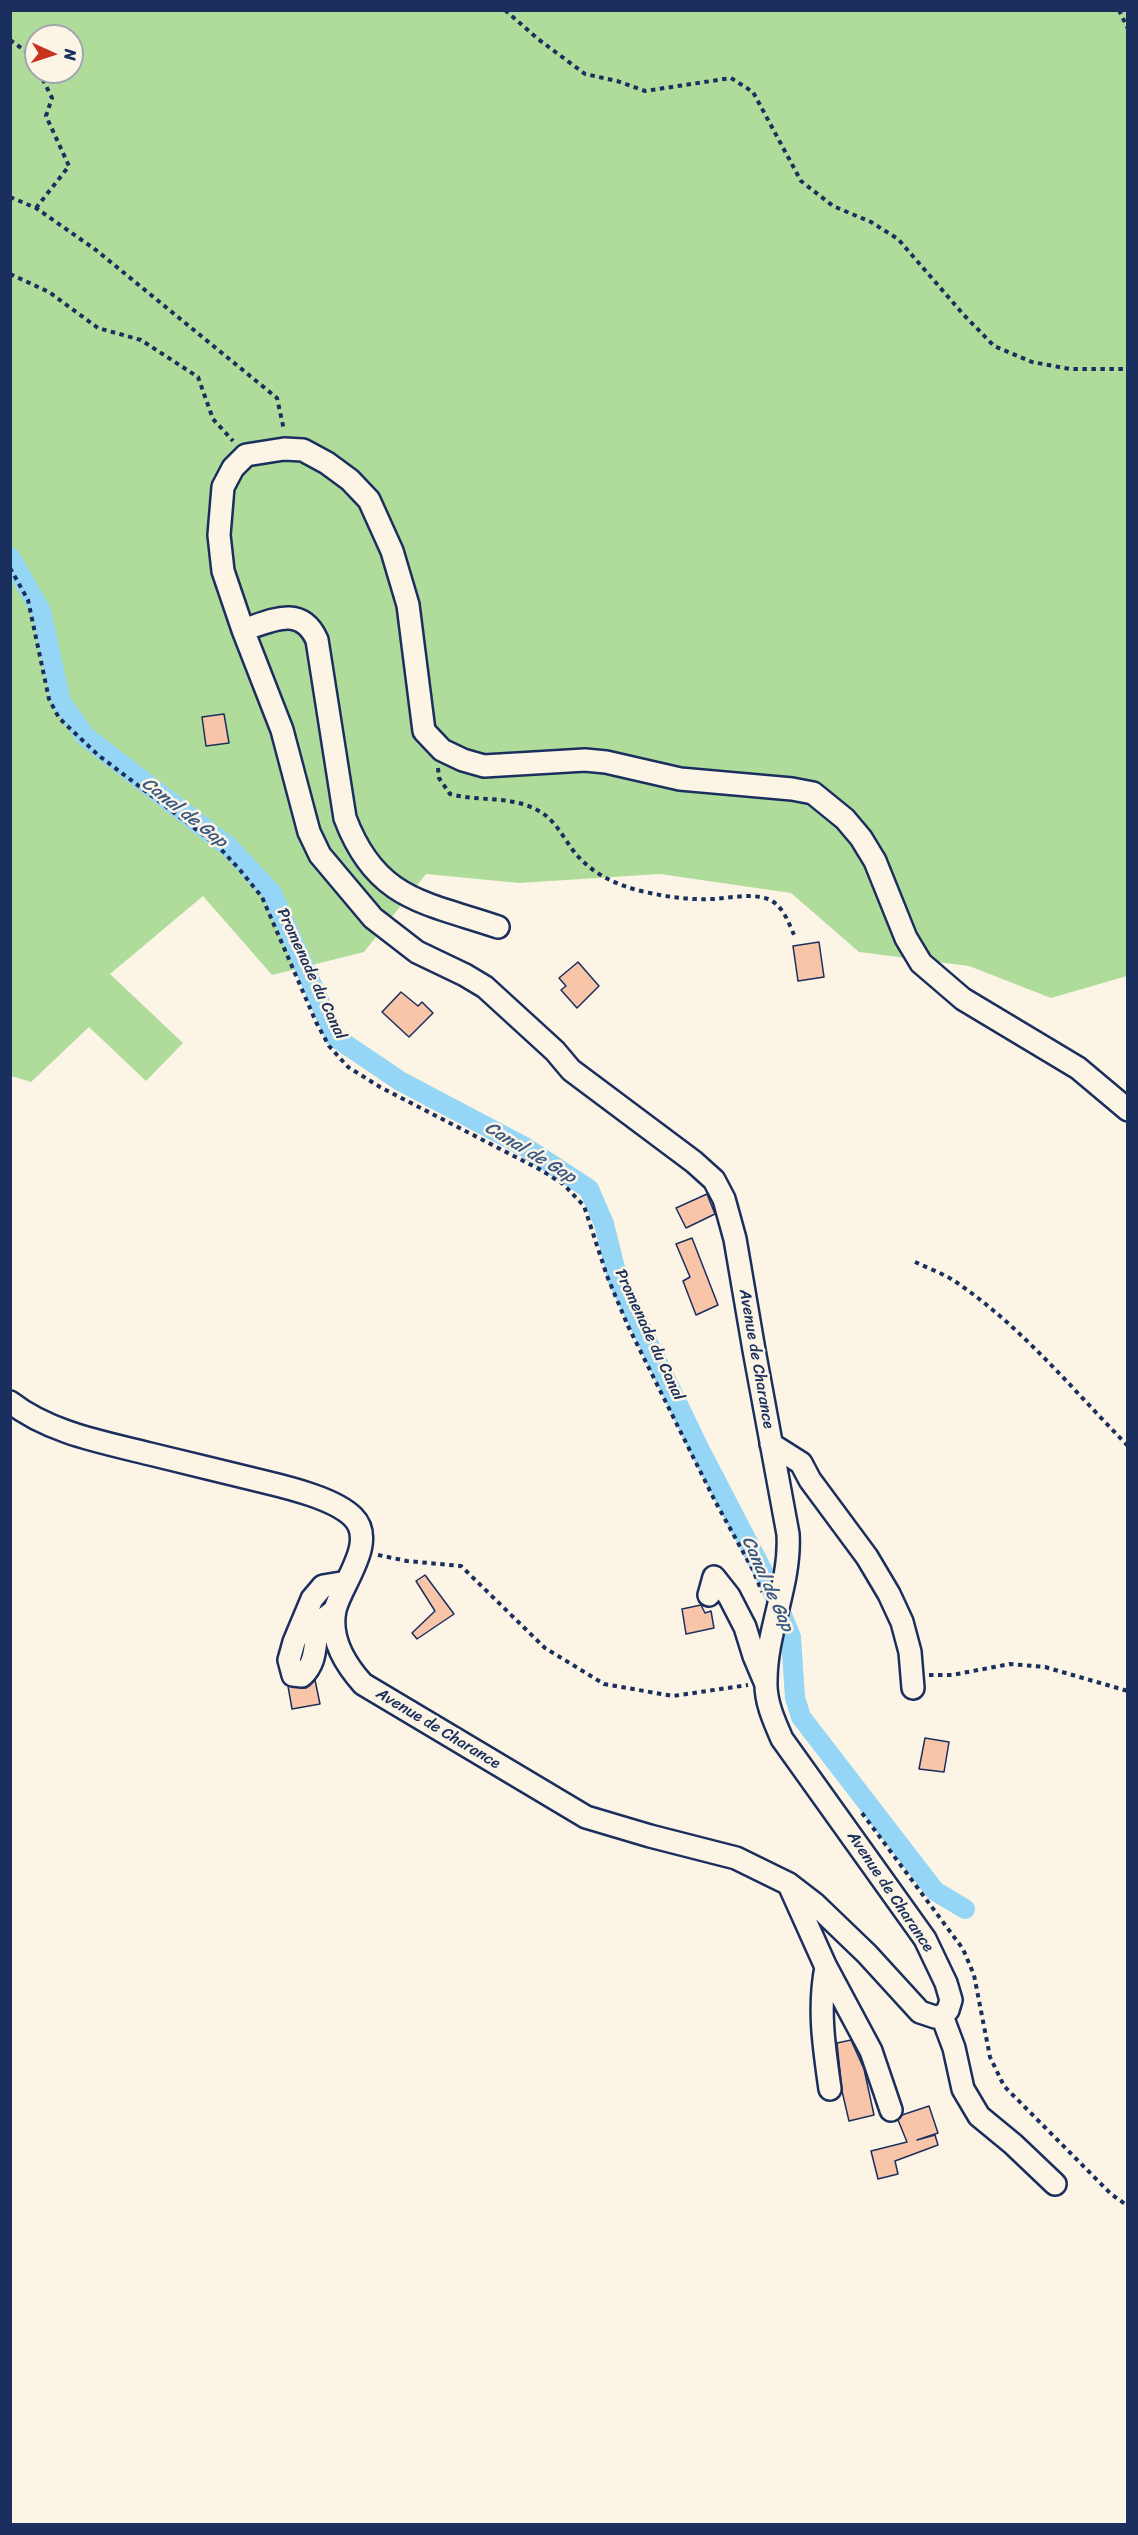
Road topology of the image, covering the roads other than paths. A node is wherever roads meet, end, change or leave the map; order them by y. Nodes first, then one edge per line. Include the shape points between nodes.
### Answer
1 (243, 630) junction
2 (498, 927) dead end
3 (1128, 1110) edge
4 (10, 1402) edge
5 (771, 1444) junction
6 (347, 1582) junction
7 (709, 1595) dead end
8 (336, 1610) junction
9 (912, 1681) road end
10 (766, 1682) junction
11 (789, 1884) junction
12 (826, 1967) junction
13 (942, 2016) junction
14 (830, 2089) dead end
15 (891, 2110) dead end
16 (1055, 2184) dead end

1 - 2 street via 286,617 308,624 314,633 345,818 378,874 412,898
1 - 3 street, Avenue de Charance via 223,570 219,535 223,487 246,455 303,450 350,480 369,500 392,551 408,605 424,731 442,750 484,766 585,760 680,779 813,793 861,838 921,963 963,999 1078,1068
1 - 5 street, Avenue de Charance via 282,730 309,832 320,855 373,918 417,952 484,987 571,1070 714,1180 724,1199 735,1239
4 - 6 street, Avenue de Charance via 30,1418 70,1433 296,1490 351,1515 362,1536
5 - 9 street via 801,1463 872,1566 902,1622
5 - 10 street, Avenue de Charance via 789,1558 775,1603
6 - 8 street, Avenue de Charance
6 - 8 street via 322,1586 312,1599 289,1660 293,1675 302,1676 310,1669 319,1628
7 - 10 street via 714,1578 729,1596 745,1627
8 - 11 street, Avenue de Charance via 338,1647 347,1666 363,1684 411,1714 586,1817 735,1858
10 - 13 street, Avenue de Charance via 772,1718 782,1739 925,1939 951,2000
11 - 12 street
11 - 13 street, Avenue de Charance via 867,1954 920,2012 935,2018
12 - 14 street via 821,2022
12 - 15 street via 871,2051
13 - 16 street via 963,2089 979,2116

